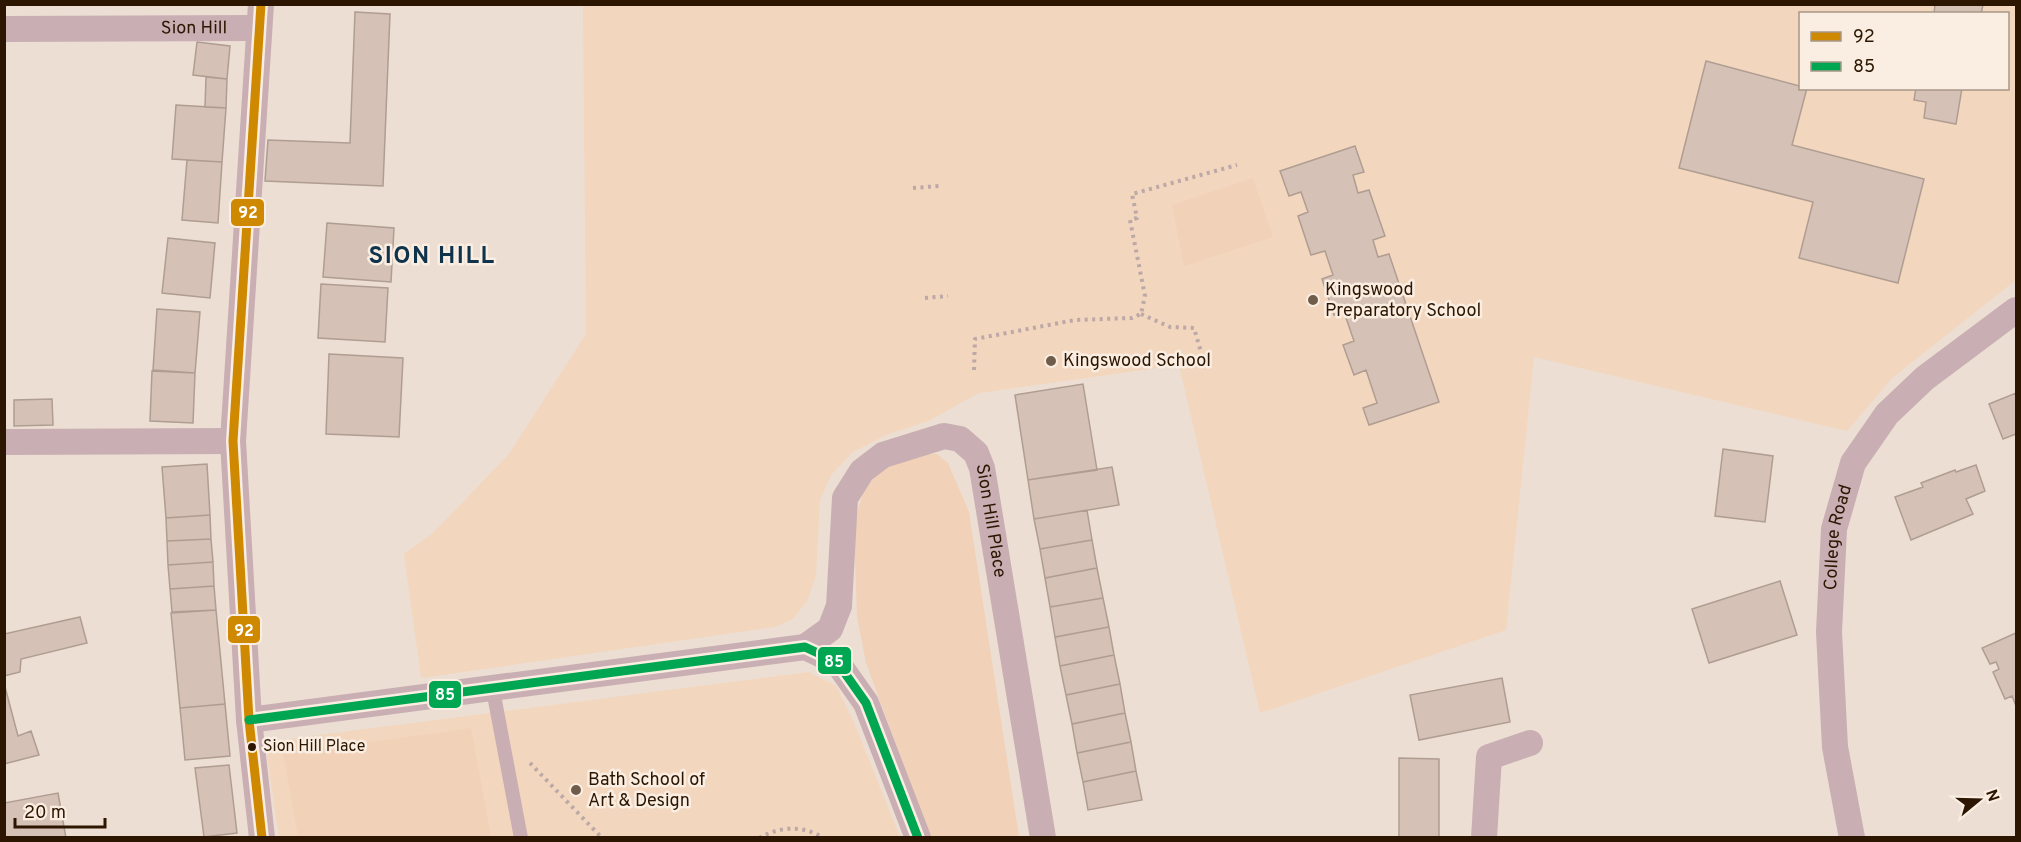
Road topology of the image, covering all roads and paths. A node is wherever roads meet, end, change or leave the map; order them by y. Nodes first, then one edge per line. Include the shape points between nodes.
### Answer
1 (260, 16) edge
2 (4, 29) edge
3 (1237, 165) dead end
4 (939, 186) dead end
5 (913, 188) dead end
6 (948, 296) dead end
7 (925, 298) dead end
8 (2016, 310) edge
9 (1141, 314) junction
10 (1201, 352) dead end
11 (974, 370) dead end
12 (233, 441) junction
13 (4, 442) edge
14 (806, 647) junction
15 (493, 690) junction
16 (249, 720) junction
17 (501, 735) junction
18 (1530, 743) dead end
19 (262, 837) edge
20 (521, 837) edge
21 (602, 837) edge
22 (759, 837) edge
23 (824, 837) edge
24 (918, 837) edge
25 (1043, 837) edge
26 (1484, 837) edge
27 (1852, 837) edge

1 - 2 street, Sion Hill
1 - 12 street, Sion Hill
3 - 9 path via 1132,194 1137,218 1130,220 1145,296
4 - 5 path
6 - 7 path
8 - 27 street, College Road via 1925,378 1887,414 1853,463 1834,529 1829,632 1835,747
9 - 10 path via 1170,327 1194,328
9 - 11 path via 1132,318 1074,320 975,339
12 - 13 street
12 - 16 street, Sion Hill
14 - 15 street
14 - 24 street via 837,662 866,703
14 - 25 street, Sion Hill Place via 830,629 838,606 845,498 862,471 883,455 944,436 960,439 976,453 982,468
15 - 16 street
15 - 17 lane
16 - 19 street, Sion Hill
17 - 20 lane
17 - 21 path
18 - 26 street via 1489,757
22 - 23 path via 788,827

